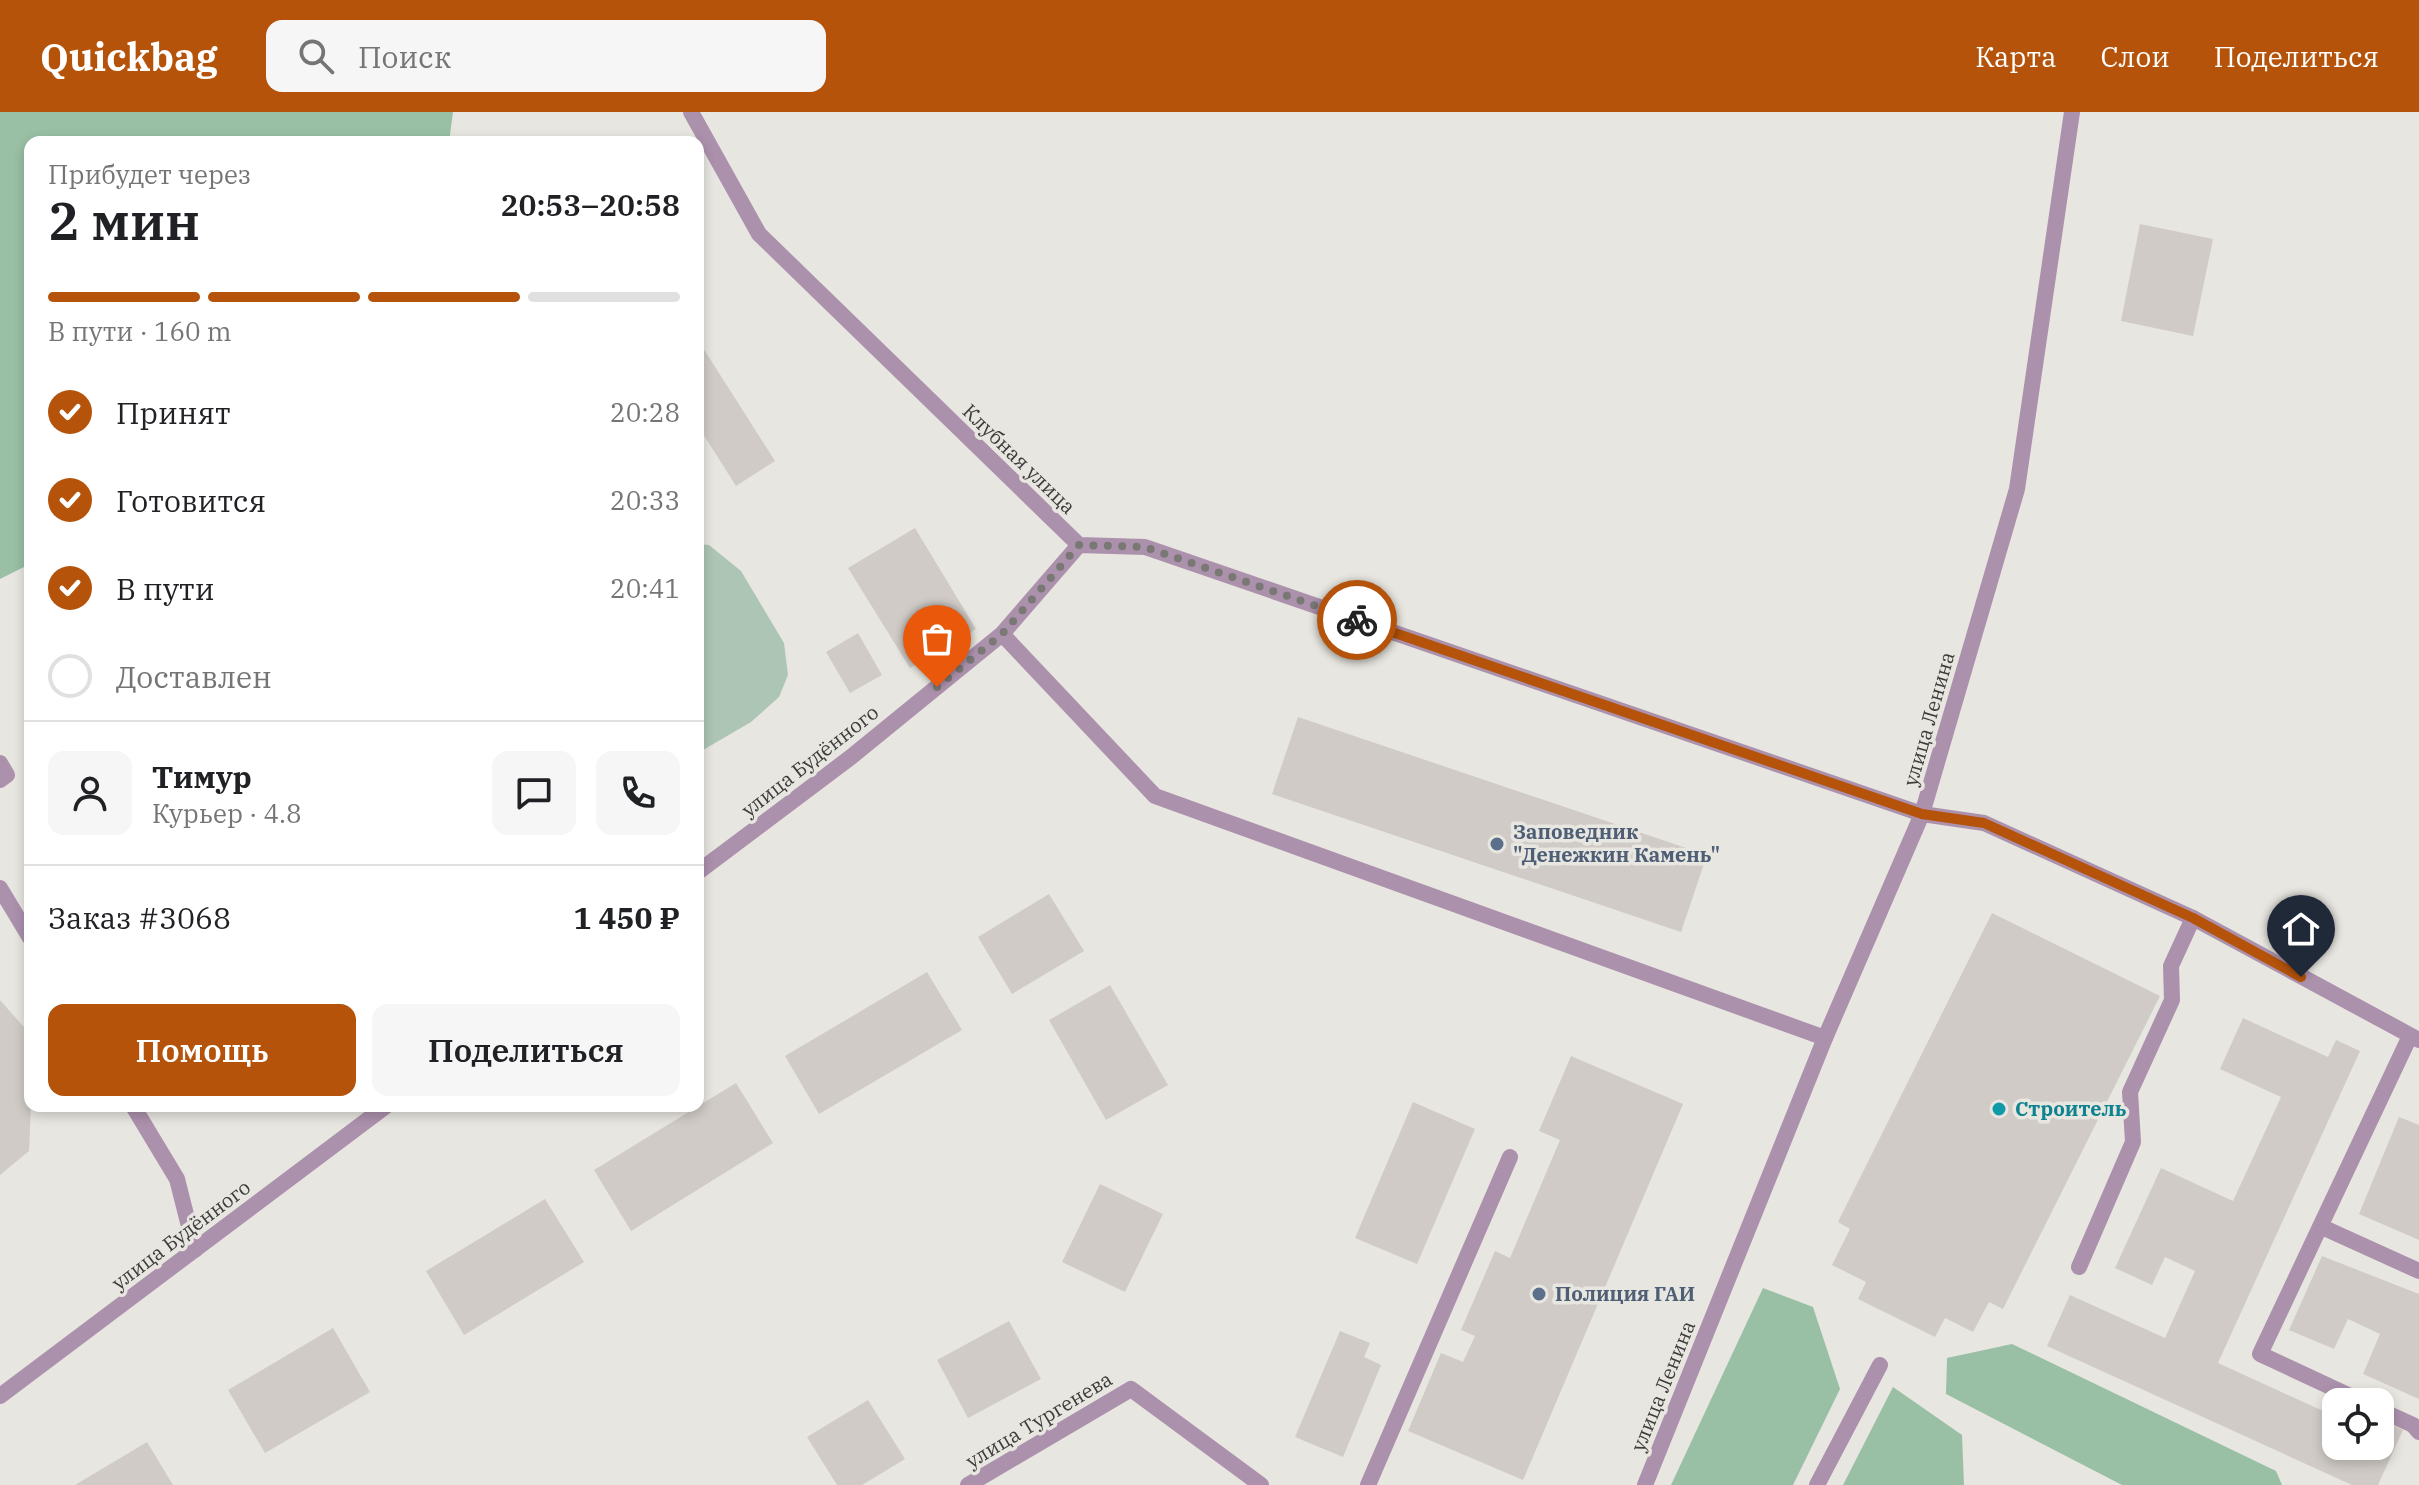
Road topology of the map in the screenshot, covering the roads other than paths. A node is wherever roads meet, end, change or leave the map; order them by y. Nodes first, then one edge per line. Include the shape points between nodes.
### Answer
1 (691, 112) edge
2 (2072, 112) edge
3 (1079, 545) junction
4 (1002, 634) junction
5 (0, 763) edge
6 (0, 780) edge
7 (1922, 814) junction
8 (704, 867) edge
9 (0, 888) edge
10 (2193, 918) junction
11 (24, 928) edge
12 (1825, 1038) junction
13 (2415, 1038) edge
14 (137, 1112) edge
15 (378, 1112) edge
16 (1510, 1157) dead end
17 (2322, 1227) junction
18 (195, 1250) junction
19 (2079, 1267) dead end
20 (2419, 1271) edge
21 (1880, 1365) dead end
22 (2333, 1388) edge
23 (0, 1396) edge
24 (2394, 1416) edge
25 (2419, 1432) edge
26 (968, 1485) edge
27 (1261, 1485) edge
28 (1368, 1485) edge
29 (1645, 1485) edge
30 (1817, 1485) edge

1 - 3 street, Клубная улица via 759,234
2 - 7 street, улица Ленина via 2017,489
3 - 4 street, улица Будённого
3 - 7 street via 1145,547
4 - 8 street, улица Будённого
4 - 12 street via 1155,796
5 - 6 street via 7,775
7 - 10 street via 1984,823
7 - 12 street, улица Ленина
9 - 11 street
10 - 13 street
10 - 19 street via 2171,966 2172,1000 2130,1092 2133,1142
12 - 29 street, улица Ленина
13 - 17 street
14 - 18 street via 177,1179
15 - 18 street, улица Будённого
16 - 28 street
17 - 20 street
17 - 22 street via 2260,1354
18 - 23 street, улица Будённого
21 - 30 street
24 - 25 street
26 - 27 street, улица Тургенева via 1131,1389

